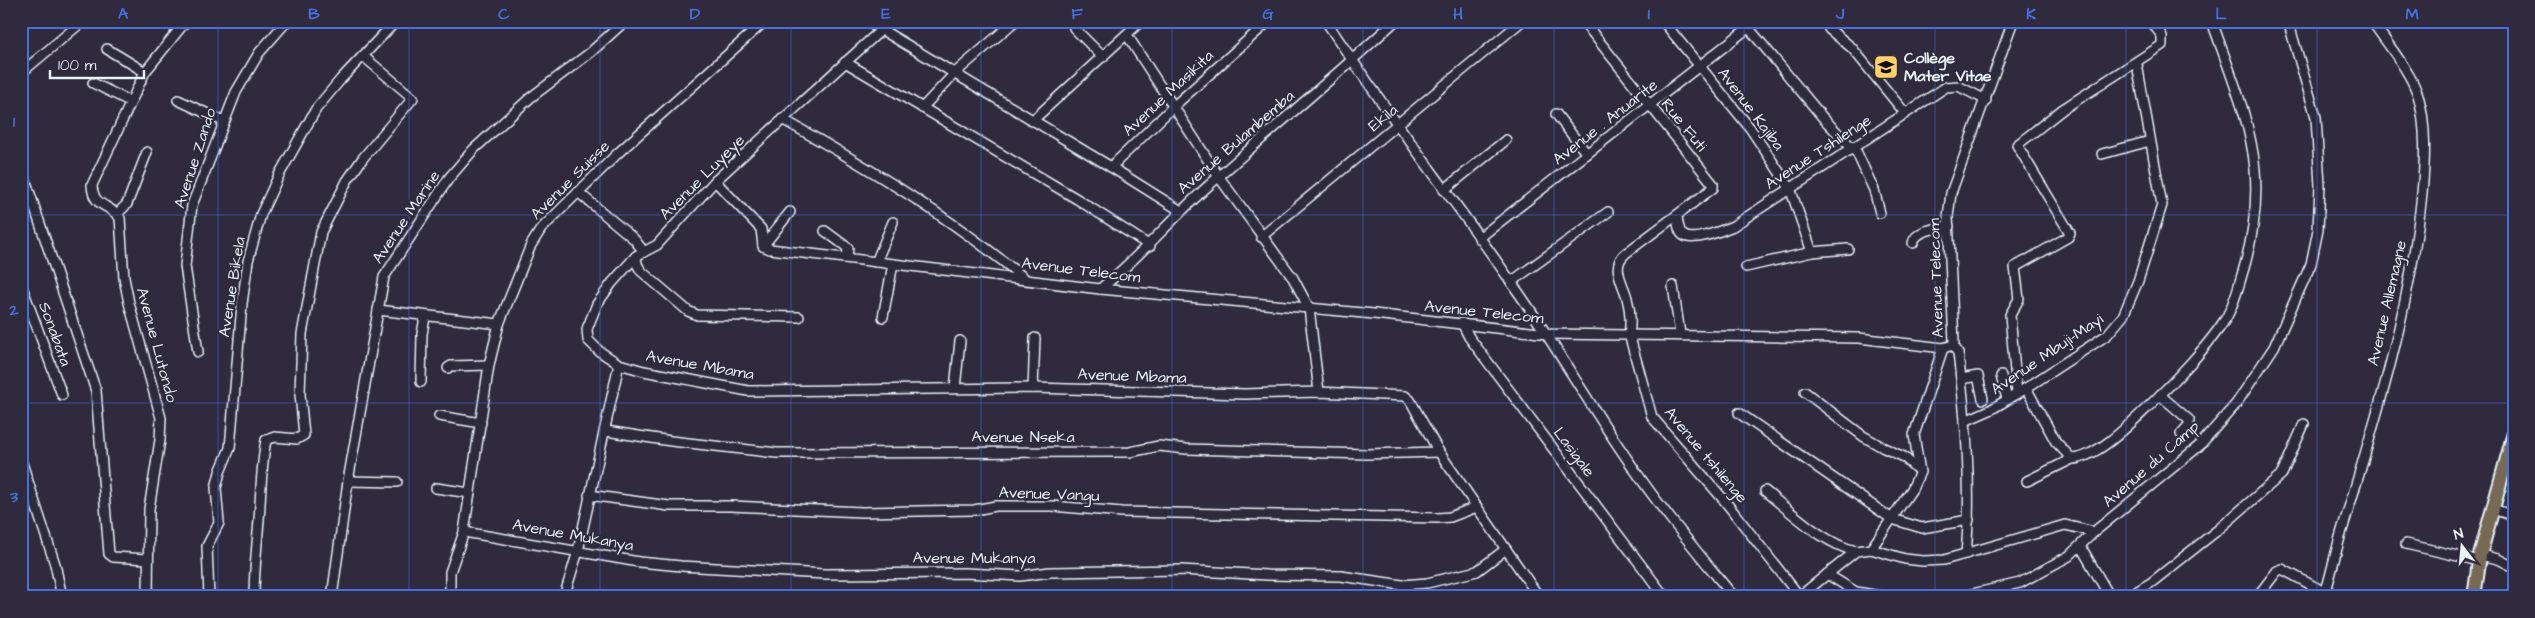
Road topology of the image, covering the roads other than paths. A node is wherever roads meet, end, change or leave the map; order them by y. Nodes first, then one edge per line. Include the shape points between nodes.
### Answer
1 (83, 21) edge
2 (186, 21) edge
3 (287, 21) edge
4 (396, 21) edge
5 (625, 21) edge
6 (765, 21) edge
7 (867, 21) edge
8 (891, 21) edge
9 (1015, 21) edge
10 (1141, 21) edge
11 (1269, 21) edge
12 (1326, 21) edge
13 (1395, 21) edge
14 (1522, 21) edge
15 (1583, 21) edge
16 (1663, 21) edge
17 (2012, 21) edge
18 (2151, 21) edge
19 (2212, 21) edge
20 (2288, 21) edge
21 (2372, 21) edge
22 (1745, 25) edge
23 (1074, 28) dead end
24 (1829, 29) dead end
25 (882, 30) junction
26 (1127, 35) junction
27 (106, 49) dead end
28 (362, 56) junction
29 (1102, 57) junction
30 (1352, 61) junction
31 (845, 62) junction
32 (2137, 64) junction
33 (1700, 67) junction
34 (145, 72) junction
35 (21, 73) edge
36 (955, 73) junction
37 (93, 83) dead end
38 (178, 100) dead end
39 (1986, 100) junction
40 (130, 101) junction
41 (1174, 106) junction
42 (1649, 106) junction
43 (922, 108) junction
44 (1905, 113) junction
45 (1556, 114) dead end
46 (782, 119) junction
47 (223, 121) junction
48 (1032, 121) junction
49 (1397, 126) junction
50 (1506, 140) dead end
51 (2150, 141) junction
52 (1851, 148) junction
53 (147, 152) dead end
54 (1587, 154) junction
55 (2102, 154) dead end
56 (21, 167) edge
57 (1111, 167) junction
58 (1219, 177) junction
59 (715, 181) junction
60 (1790, 188) junction
61 (1444, 190) junction
62 (578, 192) junction
63 (1181, 211) junction
64 (790, 212) dead end
65 (1608, 212) dead end
66 (1880, 213) dead end
67 (117, 214) junction
68 (1677, 216) junction
69 (893, 222) dead end
70 (1949, 226) junction
71 (825, 232) dead end
72 (1262, 237) junction
73 (1479, 238) junction
74 (1913, 243) dead end
75 (764, 246) junction
76 (1150, 246) junction
77 (1848, 249) dead end
78 (1812, 252) junction
79 (640, 254) junction
80 (847, 258) junction
81 (876, 262) junction
82 (893, 264) junction
83 (1009, 266) junction
84 (1746, 267) dead end
85 (1005, 276) junction
86 (1025, 279) junction
87 (1511, 282) junction
88 (21, 284) edge
89 (1673, 286) dead end
90 (1100, 289) junction
91 (1309, 308) junction
92 (378, 310) junction
93 (425, 317) junction
94 (799, 317) dead end
95 (883, 317) dead end
96 (1462, 323) junction
97 (499, 324) junction
98 (1548, 334) junction
99 (1629, 334) junction
100 (1680, 334) junction
101 (1035, 338) dead end
102 (960, 341) dead end
103 (1953, 345) junction
104 (1943, 348) junction
105 (198, 352) dead end
106 (619, 364) junction
107 (489, 365) junction
108 (448, 368) dead end
109 (2001, 376) dead end
110 (1961, 379) junction
111 (421, 382) dead end
112 (955, 388) junction
113 (1033, 388) junction
114 (2026, 388) junction
115 (1319, 392) junction
116 (1805, 392) dead end
117 (2016, 394) junction
118 (62, 395) dead end
119 (2160, 395) junction
120 (1983, 399) dead end
121 (2007, 399) junction
122 (1739, 413) dead end
123 (439, 416) dead end
124 (1965, 421) junction
125 (481, 423) junction
126 (2304, 424) dead end
127 (606, 431) junction
128 (2181, 434) dead end
129 (2513, 440) edge
130 (1914, 443) junction
131 (1440, 452) junction
132 (1904, 456) junction
133 (2072, 459) junction
134 (21, 460) edge
135 (1920, 472) junction
136 (348, 481) junction
137 (2027, 481) dead end
138 (397, 482) dead end
139 (436, 488) dead end
140 (1765, 491) dead end
141 (470, 493) junction
142 (589, 495) junction
143 (1477, 507) junction
144 (2493, 509) junction
145 (2514, 516) edge
146 (1892, 519) junction
147 (1969, 520) junction
148 (464, 532) junction
149 (2094, 532) junction
150 (2406, 544) dead end
151 (2080, 546) junction
152 (1506, 549) junction
153 (1871, 549) junction
154 (578, 551) junction
155 (1856, 551) junction
156 (1966, 554) junction
157 (2479, 558) junction
158 (148, 559) junction
159 (2514, 568) edge
160 (1827, 574) junction
161 (450, 593) edge
162 (332, 595) edge
163 (2325, 595) edge
164 (62, 597) edge
165 (148, 597) edge
166 (210, 597) edge
167 (254, 597) edge
168 (564, 597) edge
169 (1539, 597) edge
170 (1665, 597) edge
171 (1734, 597) edge
172 (1800, 597) edge
173 (1886, 597) edge
174 (1959, 597) edge
175 (2110, 597) edge
176 (2128, 597) edge
177 (2257, 597) edge
178 (2474, 597) edge

1 - 35 street
2 - 34 street
3 - 47 street, Avenue Zando via 259,54
4 - 28 street, Avenue Bikela
5 - 92 street, Avenue Marine via 591,52 530,98 449,178 384,276
6 - 62 street, Avenue Suisse
7 - 25 street
8 - 25 street, Avenue Luyeye
9 - 36 street
10 - 26 street
11 - 41 street, Avenue Masikita
12 - 30 street
13 - 30 street, Avenue Bulambemba
14 - 49 street, Ekila
15 - 42 street, Rue Futi
16 - 33 street, Avenue Kajiba
17 - 39 street, Avenue Telecom
18 - 32 street via 2162,36 2162,45
19 - 119 street via 2246,124 2256,172 2251,243 2233,304 2219,329
20 - 149 street, Avenue du Camp via 2316,117 2318,230 2310,264 2274,347 2236,404 2199,446
21 - 163 street, Avenue Allemagne via 2402,65 2418,96 2423,128 2423,174 2418,234 2398,328 2367,452
22 - 33 street, Avenue . Anuarite
22 - 52 street
23 - 29 street
24 - 44 street via 1852,48
25 - 31 street, Avenue Luyeye
25 - 36 street
26 - 29 street
26 - 41 street
27 - 34 street
28 - 166 street, Avenue Bikela via 309,119 261,214 248,261 242,304 230,448 216,488 219,523 207,546
28 - 167 street via 413,98 347,181 321,232 302,334 300,394 304,435 297,439 275,437 266,440 254,557
29 - 48 street
30 - 49 street
30 - 58 street, Avenue Bulambemba
31 - 43 street
31 - 46 street, Avenue Luyeye
32 - 51 street, Avenue Mbuji-Mayi
32 - 117 street via 2063,109 2017,146 2070,233 2016,267 2014,272 2019,299 2010,314
33 - 42 street, Avenue . Anuarite
33 - 60 street, Avenue Kajiba via 1750,128
34 - 40 street
36 - 43 street
36 - 48 street
37 - 40 street
38 - 47 street
39 - 44 street, Avenue Tshilenge via 1958,86 1951,86
39 - 70 street, Avenue Telecom via 1951,193
40 - 67 street via 92,185 92,195 97,202
41 - 57 street, Avenue Masikita
41 - 58 street
42 - 54 street, Avenue . Anuarite
42 - 68 street, Rue Futi via 1713,184 1713,188
43 - 76 street
44 - 52 street, Avenue Tshilenge
45 - 54 street
46 - 59 street, Avenue Luyeye
46 - 83 street via 946,220
47 - 105 street, Avenue Zando via 192,205 185,266
48 - 57 street
49 - 61 street
49 - 72 street, Ekila
50 - 61 street
51 - 55 street
51 - 114 street, Avenue Mbuji-Mayi via 2162,205 2138,281 2123,316 2107,335
52 - 60 street, Avenue Tshilenge
52 - 66 street via 1866,171
53 - 67 street via 127,204
54 - 73 street, Avenue . Anuarite
56 - 158 street via 96,391 109,554
57 - 63 street
58 - 63 street, Avenue Bulambemba
58 - 72 street
59 - 75 street via 761,229
59 - 79 street, Avenue Luyeye via 657,244
60 - 68 street, Avenue Tshilenge via 1733,226 1716,233 1688,238 1679,229
60 - 78 street, Avenue Kajiba
61 - 73 street
62 - 79 street via 634,239
62 - 97 street, Avenue Suisse via 541,229
63 - 76 street, Avenue Bulambemba
64 - 75 street
65 - 87 street
67 - 158 street, Avenue Lutondo via 122,224 124,278 129,303 161,418 149,509
68 - 99 street, Avenue tshilenge via 1622,256 1618,271 1627,298 1631,324
69 - 81 street
70 - 74 street via 1918,233
70 - 103 street, Avenue Telecom
71 - 80 street via 847,246
72 - 91 street
73 - 87 street
75 - 80 street, Avenue Telecom
76 - 90 street, Avenue Bulambemba
77 - 78 street
78 - 84 street
79 - 94 street via 637,264 641,270 688,311 697,314
79 - 106 street, Avenue Luyeye via 612,282 597,304 587,329 586,336 592,344
80 - 81 street, Avenue Telecom
81 - 82 street, Avenue Telecom
82 - 85 street, Avenue Telecom
82 - 95 street
83 - 85 street
83 - 86 street
85 - 86 street, Avenue Telecom
86 - 90 street, Avenue Telecom
87 - 98 street
88 - 118 street, Sonabata
89 - 100 street
90 - 91 street, Avenue Telecom
91 - 96 street, Avenue Telecom
91 - 115 street
92 - 93 street
92 - 136 street, Avenue Marine
93 - 97 street
93 - 111 street
96 - 98 street, Avenue Telecom
96 - 170 street, Lasigale via 1468,337
97 - 107 street, Avenue Suisse
98 - 99 street, Avenue Telecom
98 - 171 street via 1632,467
99 - 100 street, Avenue Telecom
99 - 172 street, Avenue tshilenge via 1652,418 1724,500
100 - 104 street, Avenue Telecom via 1859,338
101 - 113 street
102 - 112 street
103 - 104 street, Avenue Telecom
103 - 110 street via 1958,353
104 - 130 street
106 - 112 street, Avenue Mbama via 699,383 748,390
106 - 127 street
107 - 108 street
107 - 125 street, Avenue Suisse
109 - 121 street
110 - 120 street via 1978,376
110 - 124 street
112 - 113 street, Avenue Mbama
113 - 115 street, Avenue Mbama via 1245,394
114 - 117 street, Avenue Mbuji-Mayi
114 - 133 street via 2056,442
115 - 131 street, Avenue Mbama via 1405,396
116 - 132 street via 1863,436
117 - 121 street, Avenue Mbuji-Mayi
119 - 128 street via 2189,420
119 - 133 street via 2092,453
121 - 124 street, Avenue Mbuji-Mayi
122 - 146 street
123 - 125 street
124 - 147 street
125 - 141 street, Avenue Suisse
126 - 176 street via 2282,474 2219,529
127 - 131 street, Avenue Nseka via 777,453 1130,452 1159,446 1367,454
127 - 142 street
129 - 144 highway
130 - 132 street
130 - 135 street
131 - 143 street, Avenue Mbama
132 - 135 street
133 - 137 street
134 - 164 street via 55,564
135 - 146 street
136 - 138 street
136 - 162 street, Avenue Marine
139 - 141 street
140 - 155 street via 1827,538 1844,549
141 - 148 street, Avenue Suisse
142 - 143 street, Avenue Vangu via 669,506 862,512 1052,506 1122,512 1438,518
142 - 154 street
143 - 152 street, Avenue Mbama
144 - 145 street
144 - 157 highway
146 - 147 street via 1922,528
146 - 153 street
147 - 156 street
148 - 154 street, Avenue Mukanya
148 - 161 street, Avenue Suisse via 450,572
149 - 151 street, Avenue du Camp
149 - 156 street via 2065,525
150 - 157 street
151 - 174 street, Avenue du Camp via 2069,556 2020,583
151 - 175 street
152 - 154 street, Avenue Mukanya via 1477,572 1408,585 1341,576 1267,576 1181,570 1050,572 1020,576 825,574 639,562
152 - 169 street, Avenue Mbama
153 - 155 street
153 - 156 street via 1923,561
154 - 168 street
155 - 160 street
157 - 159 street via 2498,559
157 - 178 highway
158 - 165 street, Avenue Lutondo
160 - 172 street
160 - 173 street via 1856,592
163 - 177 street via 2282,569 2277,570

